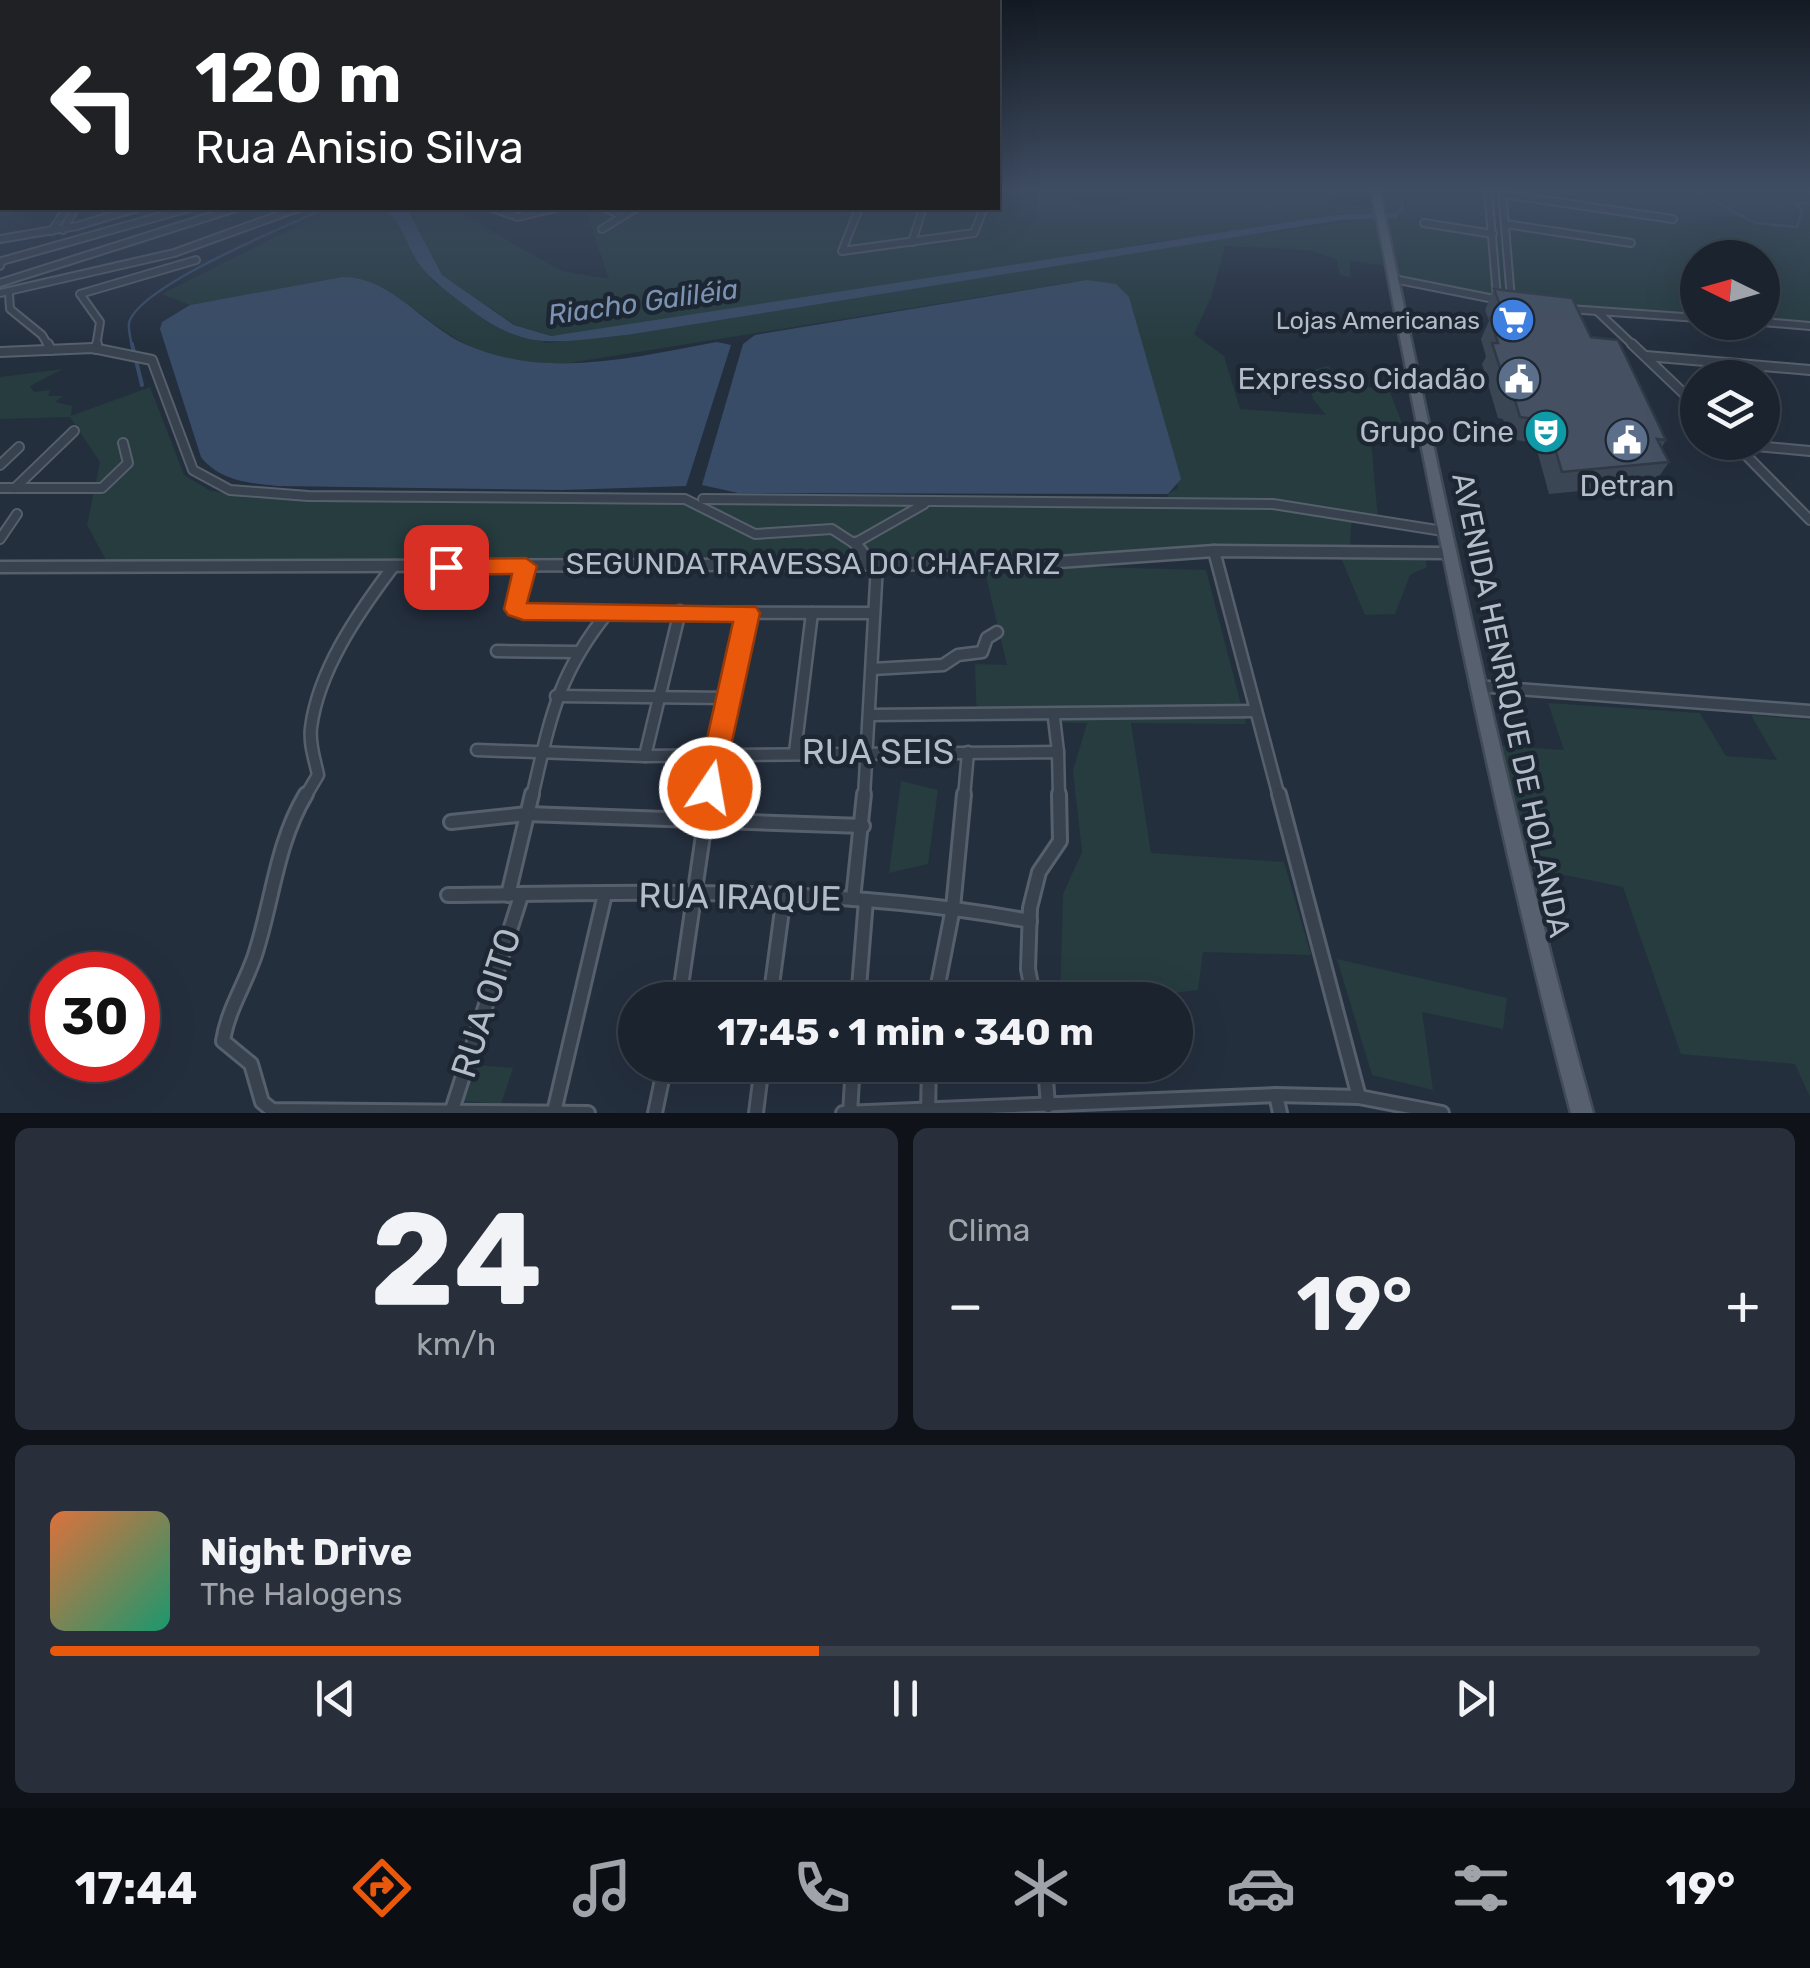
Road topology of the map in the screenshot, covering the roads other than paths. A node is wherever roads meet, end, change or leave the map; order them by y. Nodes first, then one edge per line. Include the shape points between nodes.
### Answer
1 (14, 240) edge
2 (79, 240) edge
3 (138, 240) edge
4 (212, 240) edge
5 (846, 240) edge
6 (925, 240) edge
7 (1386, 240) edge
8 (1492, 240) edge
9 (1506, 240) edge
10 (1611, 240) edge
11 (912, 242) joint
12 (1631, 243) dead end
13 (196, 260) dead end
14 (1, 263) edge
15 (1494, 264) junction
16 (1508, 266) junction
17 (1394, 279) junction
18 (0, 283) edge
19 (4, 293) edge
20 (1497, 300) junction
21 (1511, 302) junction
22 (1525, 304) edge
23 (1564, 308) edge
24 (1596, 311) junction
25 (1680, 317) edge
26 (1780, 324) edge
27 (1810, 326) edge
28 (96, 349) junction
29 (51, 350) junction
30 (0, 352) edge
31 (1646, 356) junction
32 (1810, 370) edge
33 (1680, 389) edge
34 (74, 431) dead end
35 (122, 442) dead end
36 (18, 446) dead end
37 (1780, 448) edge
38 (1810, 451) edge
39 (1751, 460) edge
40 (0, 464) edge
41 (0, 488) edge
42 (16, 488) junction
43 (686, 499) junction
44 (930, 501) junction
45 (17, 514) dead end
46 (1810, 520) edge
47 (1443, 531) junction
48 (0, 539) edge
49 (857, 542) junction
50 (1214, 551) junction
51 (1446, 553) junction
52 (874, 565) junction
53 (526, 566) junction
54 (0, 567) edge
55 (392, 568) junction
56 (608, 612) junction
57 (680, 612) junction
58 (748, 613) junction
59 (874, 613) junction
60 (812, 614) junction
61 (997, 632) dead end
62 (497, 651) dead end
63 (576, 652) junction
64 (872, 669) junction
65 (1474, 686) junction
66 (556, 696) junction
67 (657, 698) junction
68 (727, 698) junction
69 (1810, 710) edge
70 (1256, 711) junction
71 (871, 715) junction
72 (1054, 718) dead end
73 (477, 750) dead end
74 (542, 750) junction
75 (794, 752) junction
76 (968, 752) junction
77 (1058, 752) junction
78 (870, 753) junction
79 (718, 755) junction
80 (644, 756) junction
81 (527, 814) junction
82 (451, 822) dead end
83 (702, 822) junction
84 (863, 826) junction
85 (605, 894) junction
86 (448, 895) dead end
87 (514, 895) junction
88 (690, 895) junction
89 (784, 895) junction
90 (859, 900) junction
91 (952, 908) junction
92 (1030, 920) junction
93 (680, 982) edge
94 (772, 982) edge
95 (858, 982) edge
96 (938, 982) edge
97 (1028, 982) edge
98 (662, 1082) edge
99 (760, 1082) edge
100 (851, 1082) edge
101 (929, 1082) edge
102 (1046, 1082) edge
103 (1276, 1095) junction
104 (1360, 1097) junction
105 (1048, 1106) junction
106 (1112, 1108) edge
107 (272, 1110) joint
108 (452, 1110) junction
109 (400, 1112) edge
110 (554, 1112) edge
111 (928, 1112) edge
112 (588, 1113) edge
113 (656, 1113) edge
114 (756, 1113) edge
115 (846, 1113) edge
116 (1280, 1113) edge
117 (1442, 1113) edge
118 (1582, 1113) edge

1 - 14 street
2 - 14 street
3 - 18 street
4 - 19 street
5 - 11 street via 842,251
6 - 11 street
7 - 17 main road, AVENIDA HENRIQUE DE HOLANDA
8 - 15 street
9 - 16 street
10 - 12 street
13 - 28 street via 80,294 100,322
15 - 16 street
15 - 20 street
16 - 21 street
17 - 20 street
17 - 47 main road, AVENIDA HENRIQUE DE HOLANDA
19 - 29 street via 10,309
20 - 21 street
21 - 22 street
23 - 24 street
24 - 25 street
24 - 31 street
26 - 27 street
28 - 29 street
28 - 43 street via 154,363 192,470 230,490
29 - 30 street
31 - 32 street
31 - 33 street
34 - 42 street
35 - 42 street via 128,462 102,488
36 - 40 street
37 - 38 street
39 - 46 street
41 - 42 street
43 - 44 street
43 - 49 street via 707,504 753,534 819,527 841,530
44 - 47 street via 1273,504
44 - 49 street
45 - 48 street
47 - 51 main road, AVENIDA HENRIQUE DE HOLANDA
49 - 52 street
50 - 51 street, SEGUNDA TRAVESSA DO CHAFARIZ
50 - 52 street, SEGUNDA TRAVESSA DO CHAFARIZ via 1078,562
50 - 70 street
51 - 65 main road, AVENIDA HENRIQUE DE HOLANDA
52 - 53 street, SEGUNDA TRAVESSA DO CHAFARIZ
52 - 59 street
53 - 55 street, SEGUNDA TRAVESSA DO CHAFARIZ
53 - 56 street via 518,610
54 - 55 street, SEGUNDA TRAVESSA DO CHAFARIZ
55 - 107 street via 357,617 316,714 310,732 318,775 287,826 256,957 228,1015 223,1042 251,1064 262,1102
56 - 57 street
56 - 63 street, RUA OITO
57 - 58 street
57 - 67 street
58 - 60 street
58 - 68 street
59 - 60 street
59 - 64 street
60 - 75 street
61 - 64 street via 984,648 935,666
62 - 63 street
63 - 66 street, RUA OITO
64 - 71 street
65 - 69 street
65 - 118 main road, AVENIDA HENRIQUE DE HOLANDA via 1530,929
66 - 67 street
66 - 74 street, RUA OITO
67 - 68 street
67 - 80 street
68 - 79 street
70 - 71 street
70 - 104 street
71 - 78 street
72 - 77 street
73 - 74 street, RUA SEIS
74 - 80 street, RUA SEIS
74 - 81 street, RUA OITO
75 - 78 street, RUA SEIS
75 - 79 street, RUA SEIS
76 - 77 street, RUA SEIS
76 - 78 street, RUA SEIS
76 - 91 street
77 - 92 street via 1060,841 1041,869
78 - 84 street
79 - 80 street, RUA SEIS
79 - 83 street
81 - 82 street
81 - 83 street
81 - 87 street, RUA OITO
83 - 84 street
83 - 88 street
84 - 90 street
85 - 87 street, RUA IRAQUE
85 - 88 street, RUA IRAQUE
85 - 110 street
86 - 87 street, RUA IRAQUE
87 - 108 street, RUA OITO
88 - 89 street, RUA IRAQUE
88 - 93 street
89 - 90 street, RUA IRAQUE
89 - 94 street
90 - 91 street, RUA IRAQUE
90 - 95 street
91 - 92 street, RUA IRAQUE
91 - 96 street
92 - 97 street
98 - 113 street
99 - 114 street
100 - 115 street
101 - 111 street
102 - 105 street
103 - 104 street
103 - 106 street
103 - 116 street
104 - 117 street
105 - 106 street
105 - 111 street
107 - 109 street
108 - 109 street
108 - 110 street
110 - 112 street
111 - 115 street

